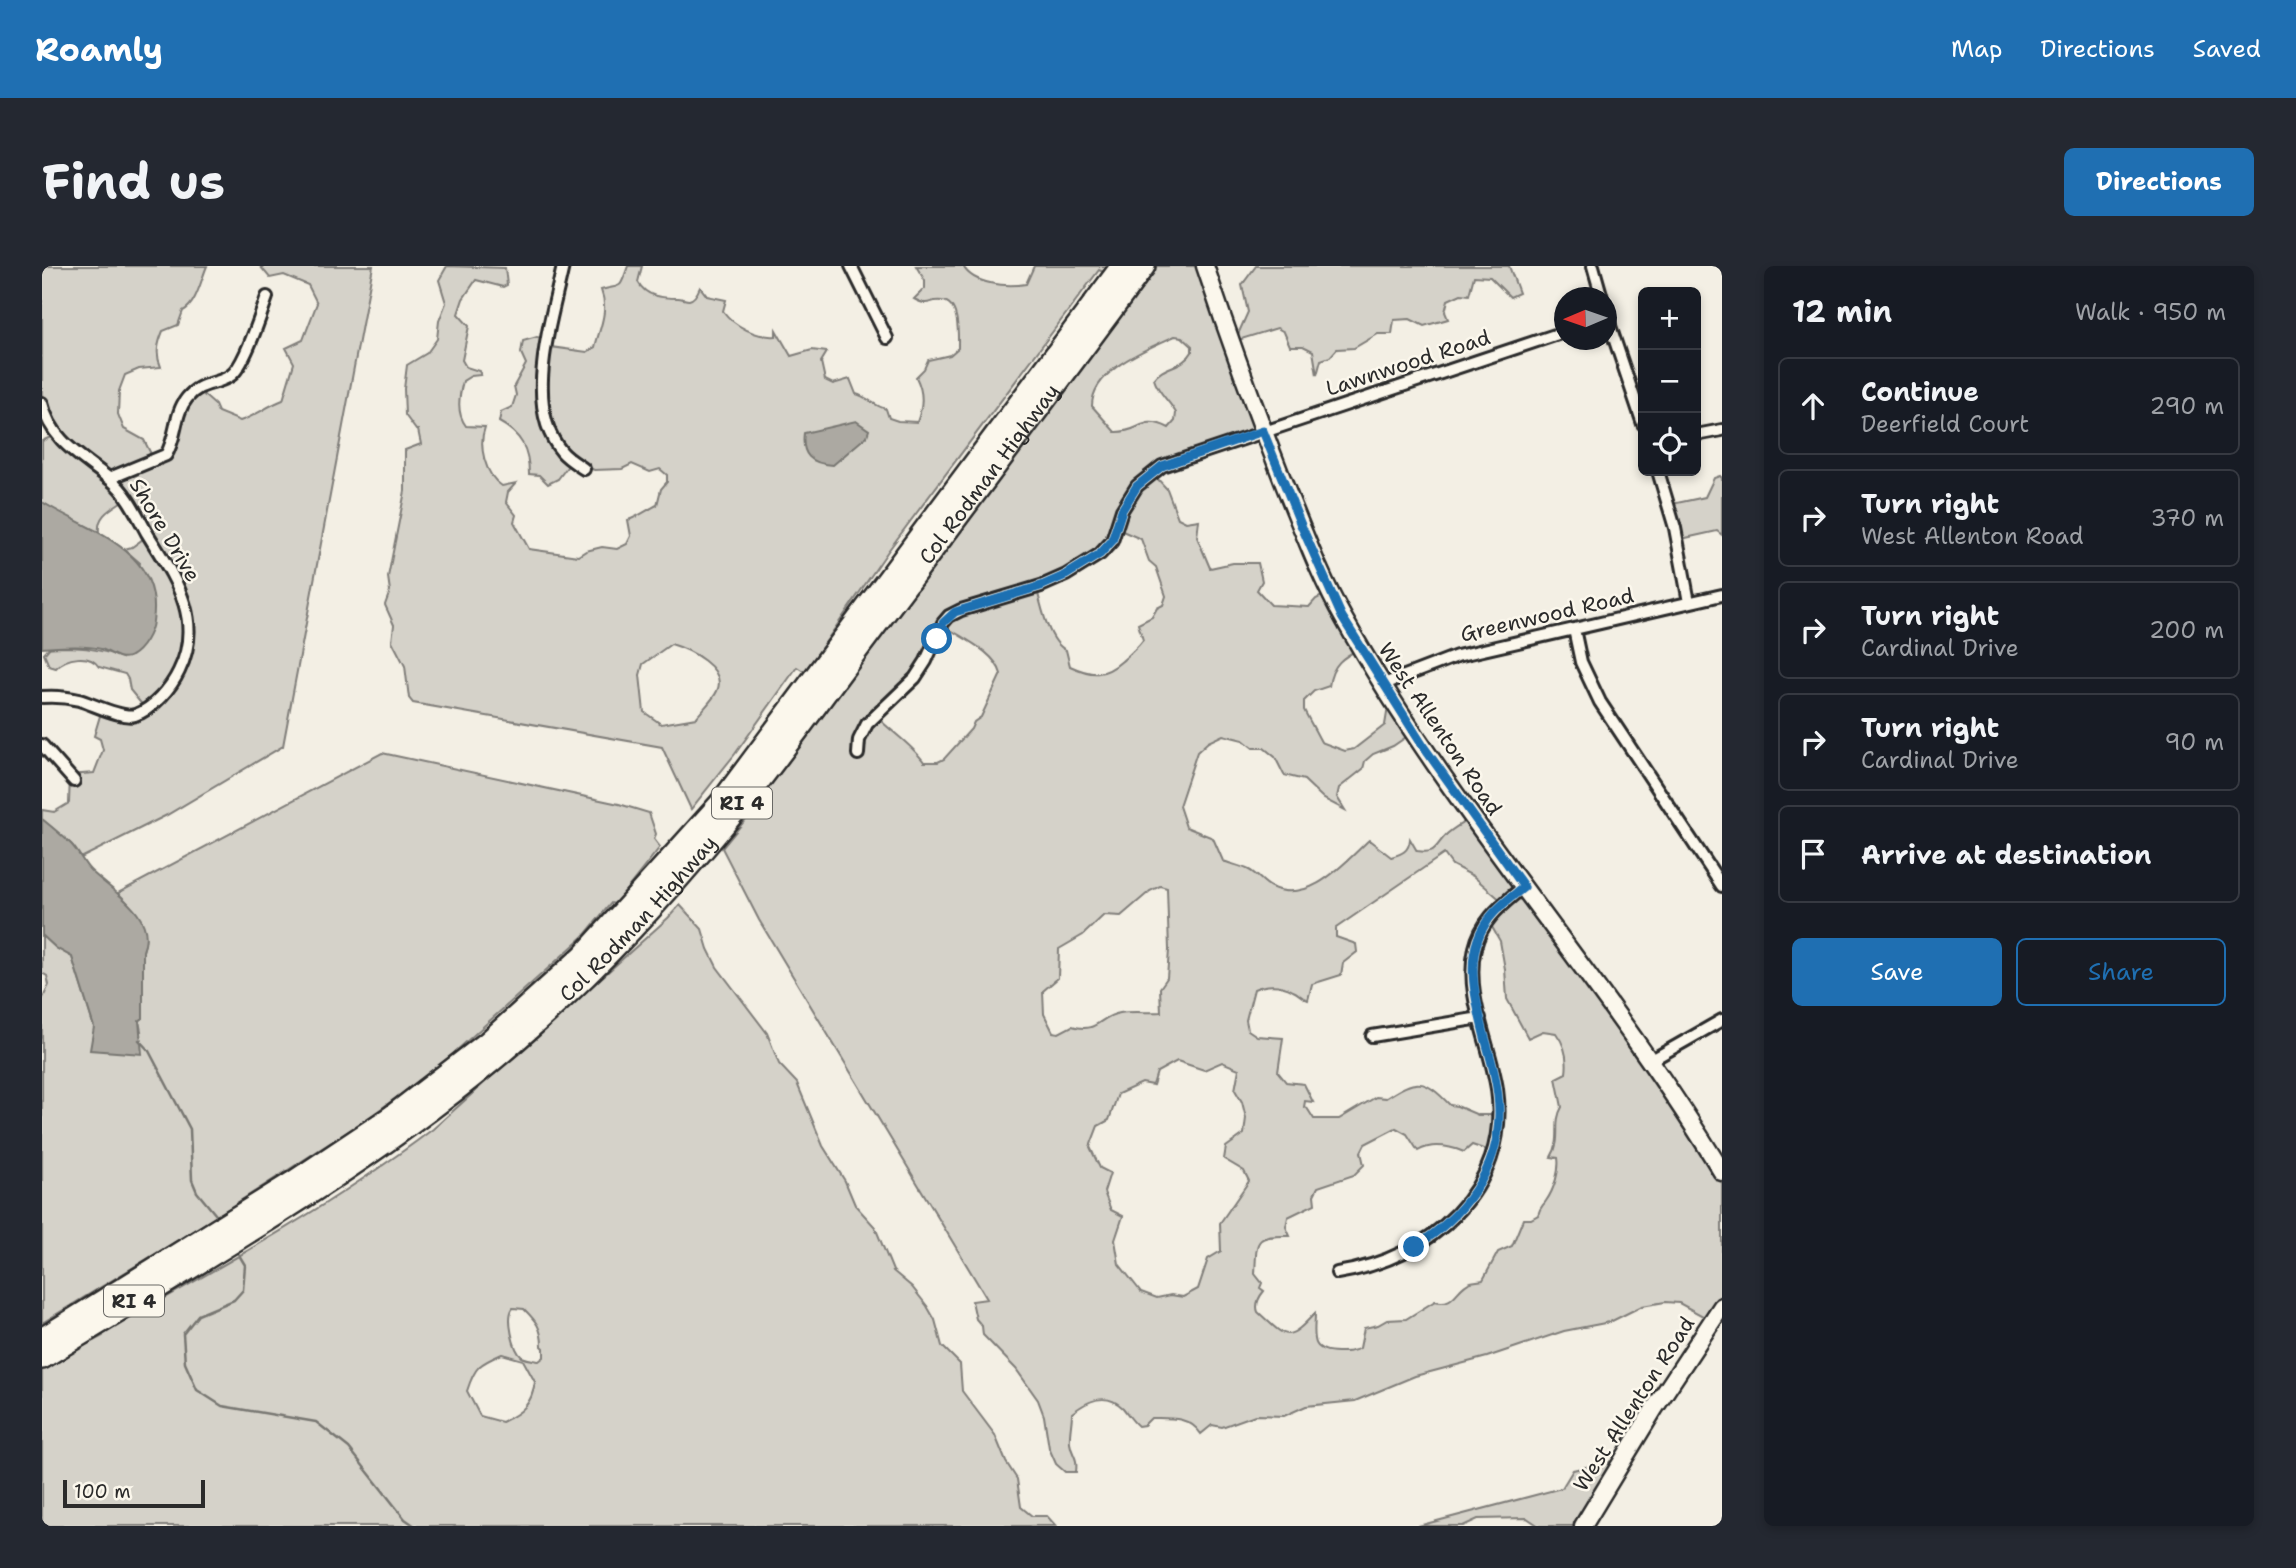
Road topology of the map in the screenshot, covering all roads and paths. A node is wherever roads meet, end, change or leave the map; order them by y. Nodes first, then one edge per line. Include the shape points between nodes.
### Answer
1 (563, 266) edge
2 (851, 266) edge
3 (1122, 266) edge
4 (1144, 266) edge
5 (1205, 266) edge
6 (1593, 266) edge
7 (1599, 287) edge
8 (267, 297) dead end
9 (1554, 335) edge
10 (887, 338) dead end
11 (1617, 347) edge
12 (42, 403) edge
13 (1639, 413) edge
14 (1722, 430) edge
15 (1263, 431) junction
16 (1701, 434) edge
17 (584, 469) dead end
18 (1659, 476) edge
19 (110, 478) junction
20 (1722, 595) edge
21 (1689, 602) junction
22 (1574, 629) junction
23 (1384, 684) junction
24 (42, 697) edge
25 (42, 745) edge
26 (858, 754) dead end
27 (74, 781) dead end
28 (1722, 886) edge
29 (1524, 887) junction
30 (1480, 1018) junction
31 (1722, 1020) edge
32 (1371, 1036) dead end
33 (1650, 1061) junction
34 (1722, 1172) edge
35 (227, 1234) junction
36 (1337, 1273) dead end
37 (1722, 1306) edge
38 (42, 1339) edge
39 (42, 1358) edge
40 (1583, 1526) edge

1 - 17 street via 543,366 542,396 554,440
2 - 10 street
3 - 35 highway, Col Rodman Highway / RI 4 via 720,804 591,947 438,1082
4 - 35 highway, Col Rodman Highway / RI 4 via 748,794 633,927 531,1028 467,1081 372,1152
5 - 15 street, West Allenton Road
6 - 7 street
8 - 19 street via 241,366 229,377 199,386 187,399 166,455
9 - 15 street, Lawnwood Road
11 - 13 street
12 - 19 street, Shore Drive via 61,440
14 - 16 street
15 - 23 street, West Allenton Road via 1342,617
15 - 26 street, Lawnwood Road via 1150,473 1127,501 1112,541 1066,575 949,616 915,678 867,724
18 - 21 street
19 - 24 street, Shore Drive via 134,509 180,589 187,614 184,662 167,690 135,715 71,698
20 - 21 street, Greenwood Road
21 - 22 street, Greenwood Road
22 - 23 street, Greenwood Road via 1457,656
22 - 28 street via 1591,686
23 - 29 street, West Allenton Road
25 - 27 street
29 - 30 street via 1490,916 1478,937 1473,974
29 - 33 street, West Allenton Road
30 - 32 street
30 - 36 street via 1499,1111 1493,1154 1480,1184 1459,1212 1431,1237 1376,1264
31 - 33 street
33 - 34 street, West Allenton Road
35 - 38 highway, Col Rodman Highway / RI 4
35 - 39 highway, Col Rodman Highway / RI 4
37 - 40 street, West Allenton Road

